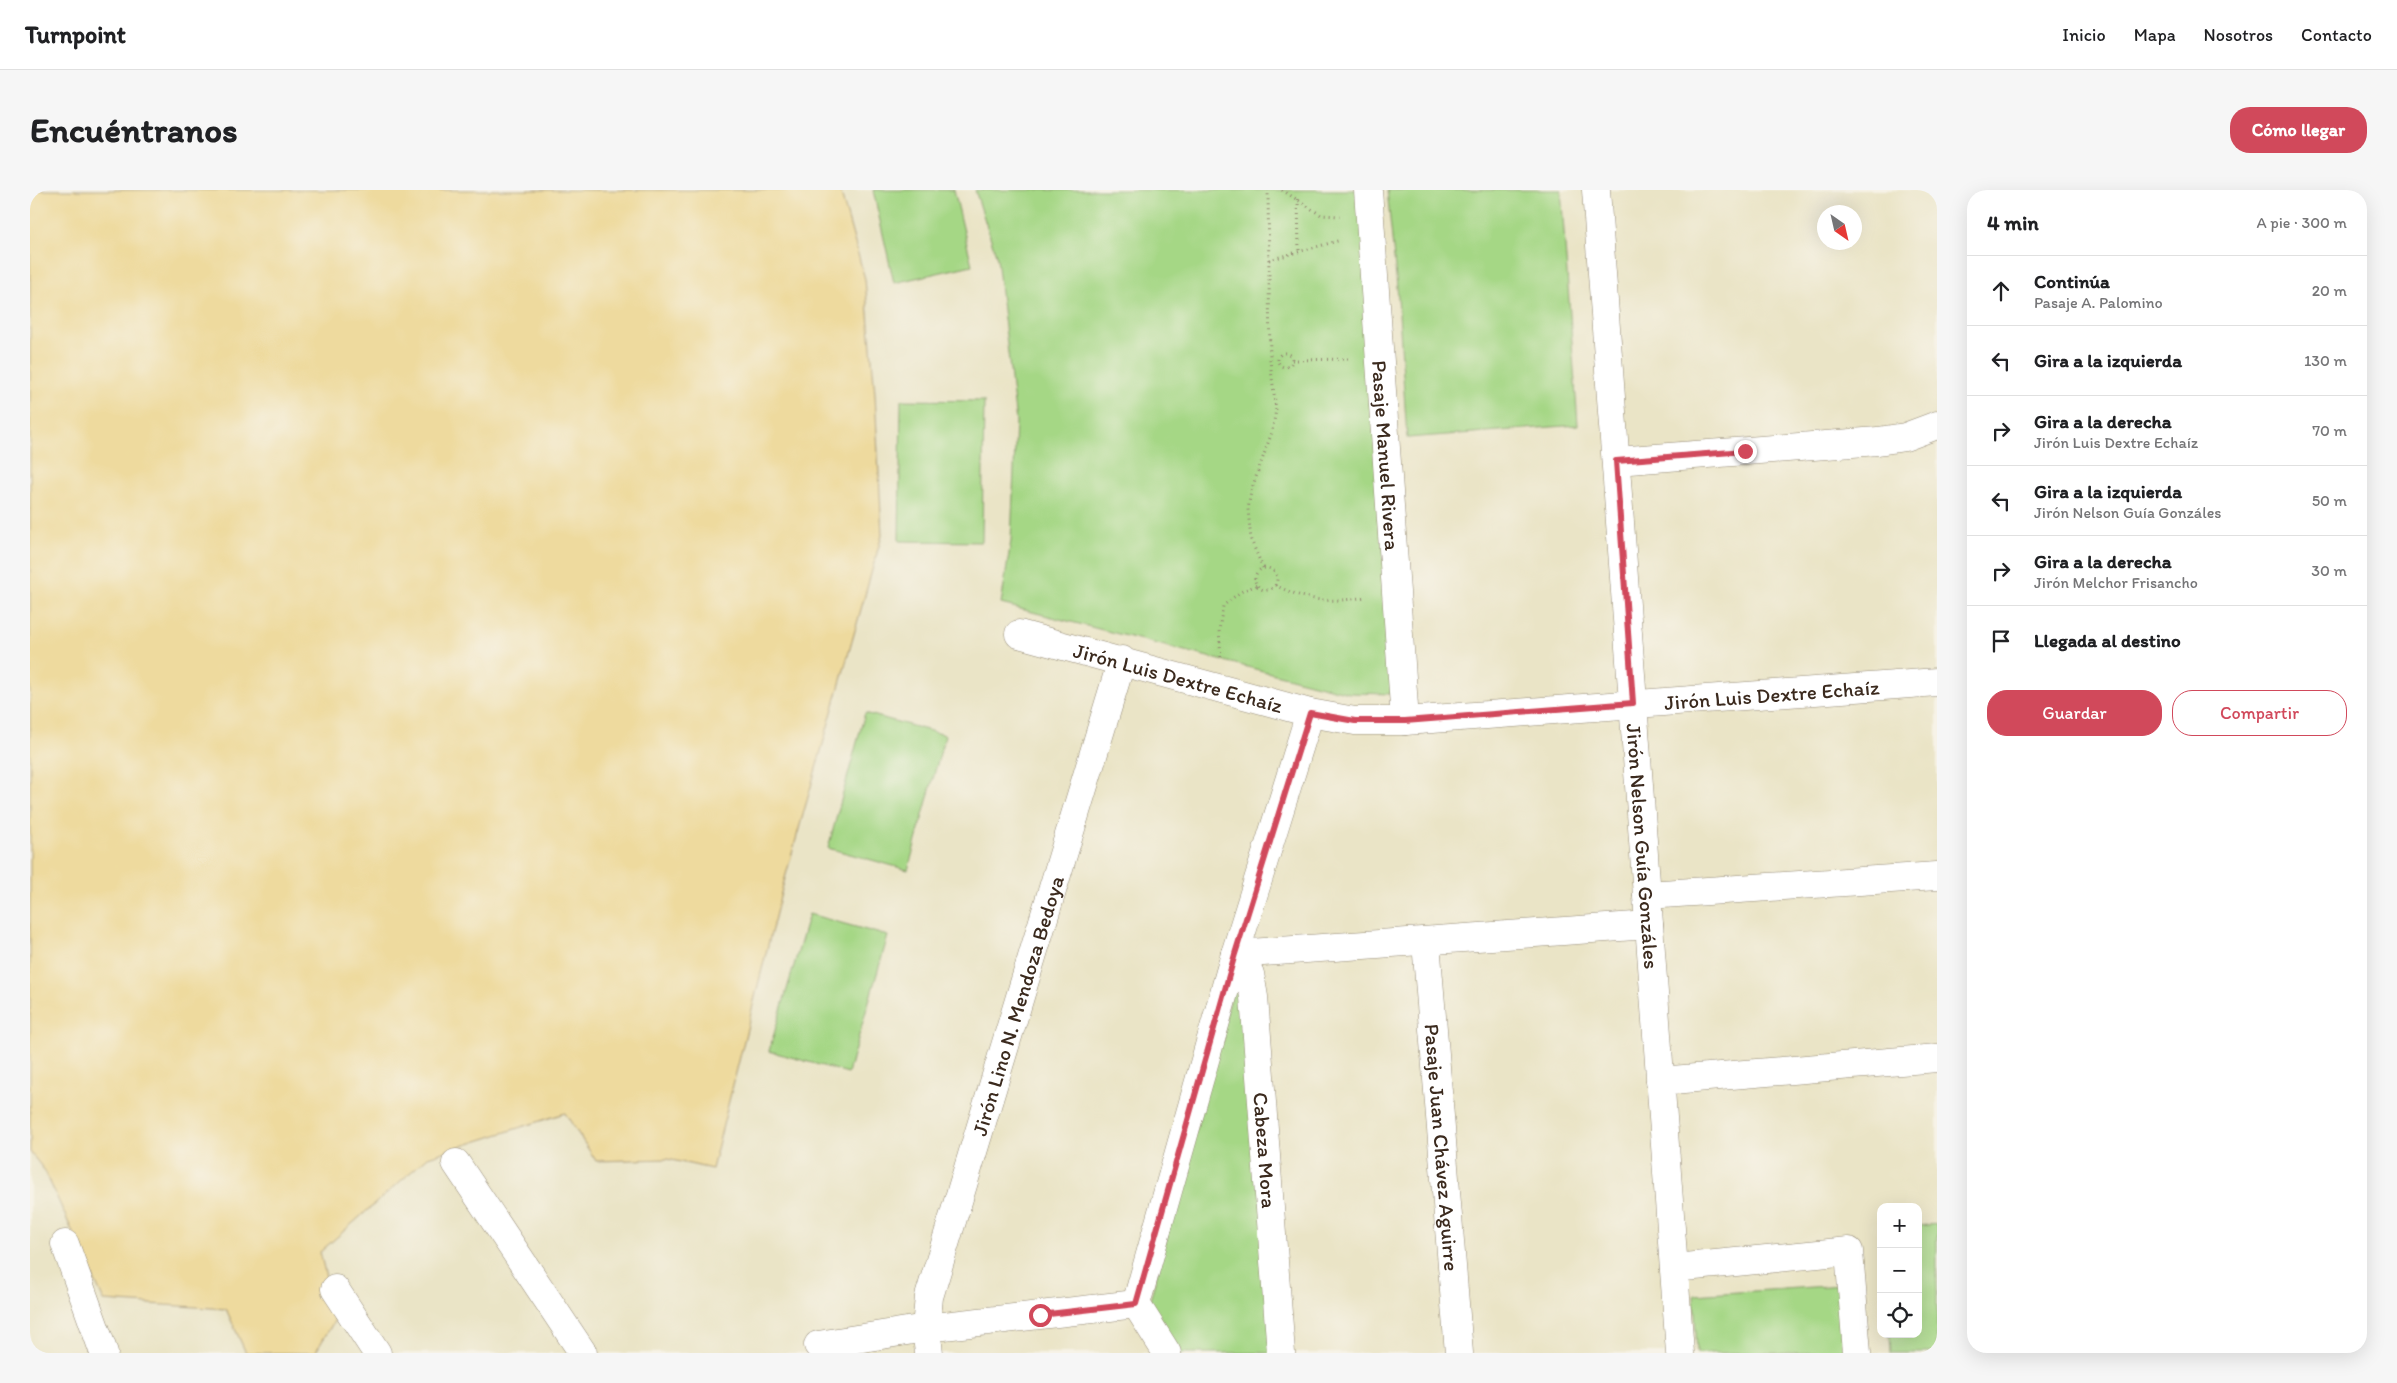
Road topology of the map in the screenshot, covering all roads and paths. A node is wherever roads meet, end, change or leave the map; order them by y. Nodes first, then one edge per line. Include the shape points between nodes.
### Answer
1 (1268, 190) edge
2 (1282, 190) edge
3 (1368, 190) edge
4 (1596, 190) edge
5 (1298, 199) junction
6 (1345, 215) dead end
7 (1344, 240) dead end
8 (1299, 251) junction
9 (1269, 260) junction
10 (1352, 359) dead end
11 (1278, 360) junction
12 (1292, 360) junction
13 (1270, 361) junction
14 (1937, 425) edge
15 (1616, 461) junction
16 (1263, 568) junction
17 (1256, 585) junction
18 (1275, 585) junction
19 (1374, 594) dead end
20 (1019, 634) dead end
21 (1212, 655) dead end
22 (1221, 657) junction
23 (1122, 660) junction
24 (1231, 660) dead end
25 (1937, 682) edge
26 (1633, 703) junction
27 (1310, 713) junction
28 (1405, 721) junction
29 (1937, 876) edge
30 (1647, 895) junction
31 (1649, 925) junction
32 (1426, 942) junction
33 (1235, 954) junction
34 (1937, 1058) edge
35 (1660, 1080) junction
36 (456, 1163) dead end
37 (65, 1244) dead end
38 (1674, 1268) junction
39 (335, 1289) dead end
40 (1136, 1304) junction
41 (928, 1341) edge
42 (818, 1345) dead end
43 (104, 1353) edge
44 (377, 1353) edge
45 (583, 1353) edge
46 (1167, 1353) edge
47 (1281, 1353) edge
48 (1459, 1353) edge
49 (1680, 1353) edge
50 (1857, 1353) edge

1 - 9 path
2 - 5 path
3 - 28 street, Pasaje Manuel Rivera
4 - 15 street, Jirón Nelson Guía Gonzáles
5 - 6 path via 1321,214
5 - 8 path
7 - 8 path
8 - 9 path
9 - 13 path
10 - 12 path
11 - 12 path via 1281,354 1286,353
11 - 12 path via 1278,365 1284,368 1290,366
11 - 13 path
13 - 16 path via 1276,410 1248,509 1251,540
14 - 15 street via 1906,436 1878,441
15 - 26 street, Jirón Nelson Guía Gonzáles
16 - 17 path via 1254,578
16 - 18 path via 1275,573
17 - 18 path via 1262,590 1269,590
17 - 22 path via 1240,592 1223,606 1219,630
18 - 19 path via 1300,597 1339,601
20 - 23 street, Jirón Luis Dextre Echaíz
21 - 22 path
22 - 24 path
23 - 27 street, Jirón Luis Dextre Echaíz
23 - 41 street, Jirón Lino N. Mendoza Bedoya via 928,1297
25 - 26 street, Jirón Luis Dextre Echaíz
26 - 28 street, Jirón Luis Dextre Echaíz
26 - 30 street, Jirón Nelson Guía Gonzáles
27 - 28 street, Jirón Luis Dextre Echaíz via 1355,721
27 - 33 street
29 - 30 street
30 - 31 street, Jirón Nelson Guía Gonzáles
31 - 32 street
31 - 35 street, Jirón Nelson Guía Gonzáles
32 - 33 street
32 - 48 street, Pasaje Juan Chávez Aguirre
33 - 40 street
33 - 47 street, Cabeza Mora via 1250,974 1254,997
34 - 35 street
35 - 38 street, Jirón Nelson Guía Gonzáles
36 - 45 street
37 - 43 street
38 - 49 street, Jirón Nelson Guía Gonzáles
38 - 50 street via 1849,1251
39 - 44 street
40 - 41 street
40 - 46 street
41 - 42 street

